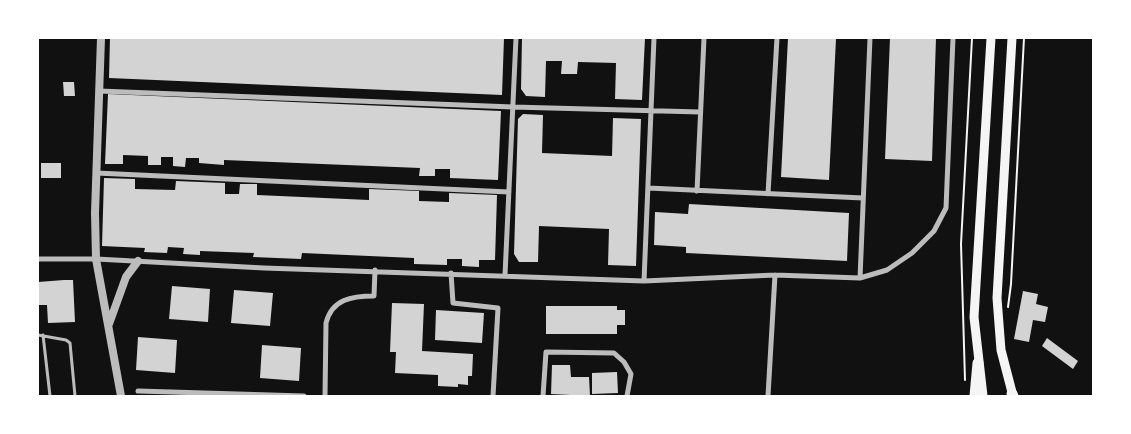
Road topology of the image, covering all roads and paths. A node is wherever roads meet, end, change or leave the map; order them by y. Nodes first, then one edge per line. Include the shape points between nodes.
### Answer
1 (101, 38) edge
2 (516, 38) edge
3 (654, 38) edge
4 (704, 38) edge
5 (777, 38) edge
6 (870, 38) edge
7 (953, 38) edge
8 (972, 38) edge
9 (991, 38) edge
10 (1012, 38) edge
11 (1024, 38) edge
12 (99, 91) junction
13 (513, 108) junction
14 (651, 111) junction
15 (700, 112) junction
16 (96, 173) junction
17 (648, 188) junction
18 (697, 191) junction
19 (509, 192) junction
20 (768, 194) junction
21 (863, 198) junction
22 (38, 259) edge
23 (96, 259) junction
24 (138, 261) junction
25 (375, 270) junction
26 (452, 273) junction
27 (774, 274) junction
28 (505, 275) junction
29 (860, 278) junction
30 (644, 281) junction
31 (1008, 308) dead end
32 (108, 326) junction
33 (38, 335) edge
34 (43, 335) junction
35 (978, 363) junction
36 (965, 387) dead end
37 (138, 391) dead end
38 (203, 395) edge
39 (50, 396) edge
40 (76, 396) edge
41 (121, 396) edge
42 (304, 396) edge
43 (326, 396) edge
44 (494, 396) edge
45 (544, 396) edge
46 (627, 396) edge
47 (768, 396) edge
48 (975, 396) edge
49 (983, 396) edge
50 (1012, 396) edge

1 - 12 street
2 - 13 street
3 - 14 street
4 - 15 street
5 - 20 street
6 - 21 street
7 - 29 street via 946,208 934,231 912,253 886,270
8 - 36 path via 961,244
9 - 35 main road via 974,317
10 - 50 main road via 996,298 1001,350
11 - 31 path via 1012,284
12 - 13 street
12 - 16 street
13 - 14 street
13 - 19 street
14 - 15 street
14 - 17 street
15 - 18 street
16 - 19 street
16 - 23 street
17 - 18 street
17 - 30 street
18 - 20 street
19 - 28 street
20 - 21 street
21 - 29 street
22 - 23 street
23 - 24 street
23 - 32 street
24 - 25 street
24 - 32 street via 126,277
25 - 26 street
25 - 43 street via 374,296 344,299 329,313 326,323
26 - 28 street
26 - 44 street via 453,303 498,308
27 - 29 street
27 - 30 street
27 - 47 street
28 - 30 street
32 - 41 street
33 - 34 lane
34 - 39 lane
34 - 40 lane via 70,343
35 - 48 highway
35 - 49 main road
37 - 38 street
38 - 42 street
45 - 46 street via 546,352 614,353 630,374

